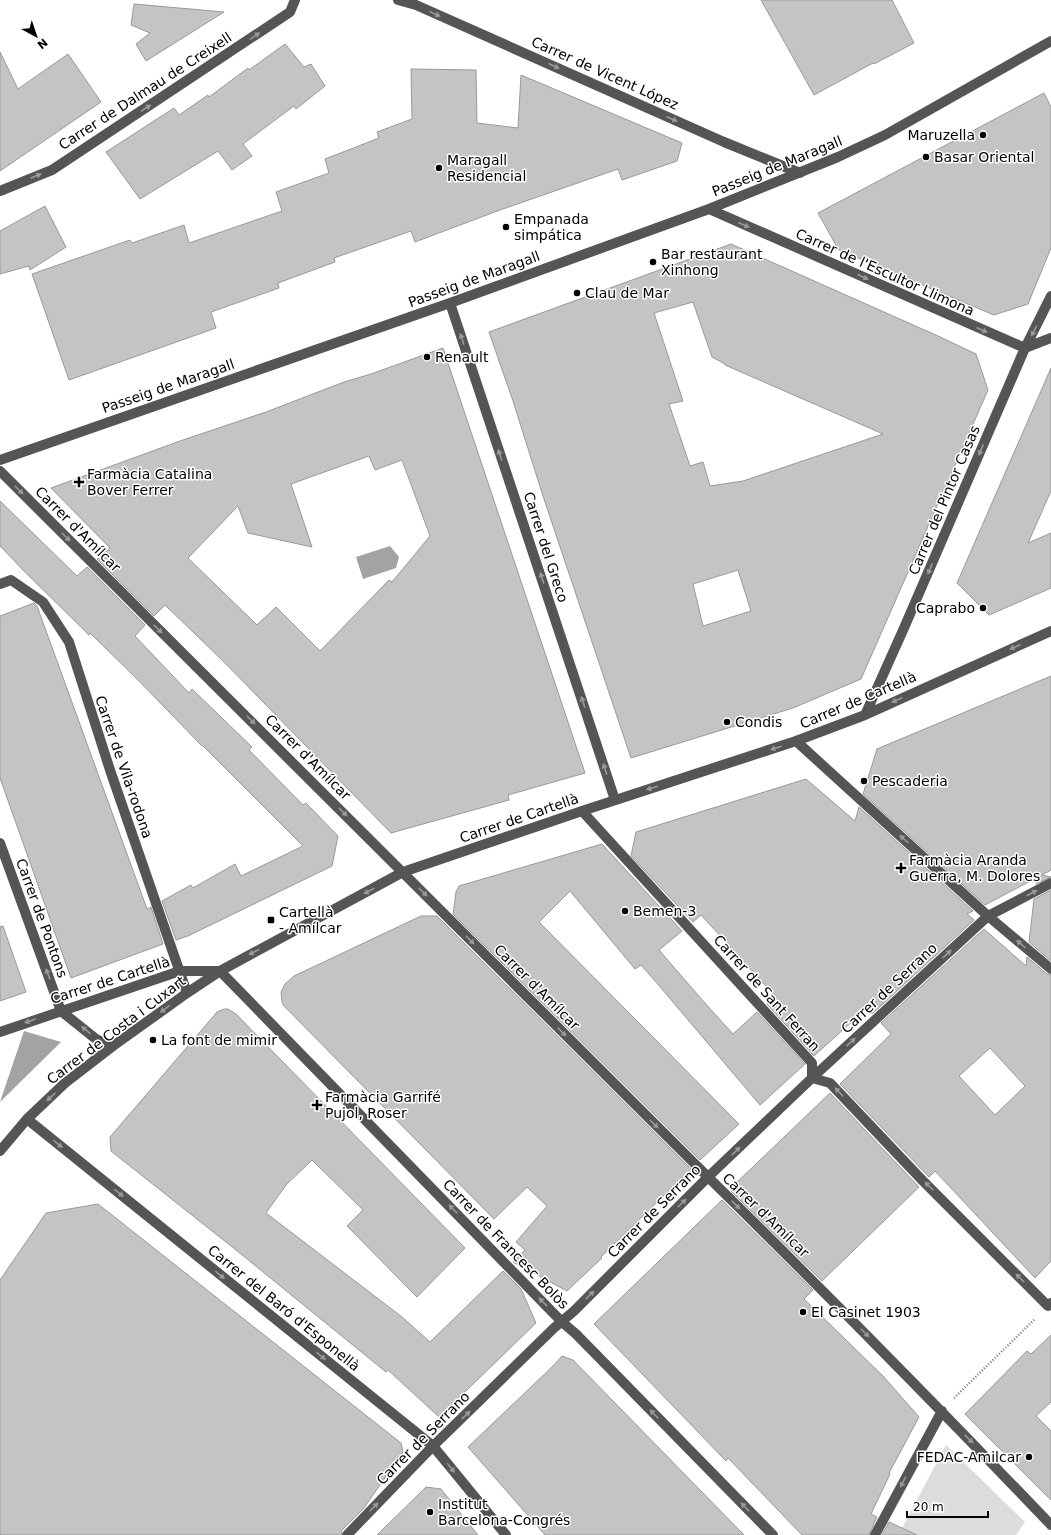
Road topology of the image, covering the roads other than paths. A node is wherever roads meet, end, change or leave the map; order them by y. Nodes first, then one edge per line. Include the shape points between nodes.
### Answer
1 (295, 0) edge
2 (398, 0) edge
3 (1051, 41) edge
4 (800, 173) junction
5 (0, 191) edge
6 (709, 209) junction
7 (1051, 296) edge
8 (450, 303) junction
9 (1051, 338) edge
10 (1025, 348) junction
11 (0, 460) edge
12 (0, 471) edge
13 (0, 584) edge
14 (1051, 631) edge
15 (865, 715) junction
16 (796, 741) junction
17 (615, 800) junction
18 (582, 810) junction
19 (0, 843) edge
20 (403, 872) junction
21 (1051, 883) edge
22 (988, 916) junction
23 (1051, 969) edge
24 (180, 971) junction
25 (220, 971) junction
26 (187, 993) junction
27 (61, 1011) junction
28 (0, 1032) edge
29 (113, 1046) junction
30 (812, 1078) junction
31 (28, 1119) junction
32 (0, 1151) edge
33 (708, 1178) junction
34 (1049, 1304) edge
35 (562, 1322) junction
36 (942, 1411) junction
37 (433, 1446) junction
38 (1051, 1525) edge
39 (347, 1535) edge
40 (506, 1535) edge
41 (773, 1535) edge
42 (875, 1535) edge

5 -> 1 street, Carrer de Dalmau de Creixell via 52,170 290,12
2 -> 4 street, Carrer de Vicent López via 416,5 724,142
3 - 4 street, Passeig de Maragall via 885,135
4 - 6 street, Passeig de Maragall
6 - 8 street, Passeig de Maragall
6 -> 10 street, Carrer de l'Escultor Llimona
7 -> 10 street, Carrer del Pintor Casas
8 - 11 street, Passeig de Maragall
17 -> 8 street, Carrer del Greco
9 - 10 street
10 -> 15 street, Carrer del Pintor Casas
12 -> 20 street, Carrer d'Amílcar
13 - 24 street, Carrer de Vila-rodona via 11,580 43,602 69,642
14 -> 15 street, Carrer de Cartellà
15 - 16 street, Carrer de Cartellà
16 -> 17 street, Carrer de Cartellà
22 -> 16 street
17 - 18 street, Carrer de Cartellà
18 - 20 street, Carrer de Cartellà
18 - 30 street, Carrer de Sant Ferran via 812,1063
27 -> 19 street, Carrer de Pontons
20 -> 25 street, Carrer de Cartellà
20 -> 33 street, Carrer d'Amílcar
22 -> 21 street, Carrer de Serrano
23 -> 22 street
30 -> 22 street, Carrer de Serrano
24 - 25 street, Carrer de Cartellà
24 - 26 street, Carrer de Vila-rodona
24 - 27 street, Carrer de Cartellà
25 - 26 street, Carrer de Costa i Cuxart
35 -> 25 street, Carrer de Francesc Bolòs
26 -> 29 street, Carrer de Costa i Cuxart
27 -> 28 street, Carrer de Cartellà
29 -> 27 street via 96,1039
29 -> 31 street, Carrer de Costa i Cuxart via 66,1083
33 -> 30 street, Carrer de Serrano
34 -> 30 street via 923,1181 830,1083
31 - 32 street, Carrer de Costa i Cuxart
31 -> 37 street, Carrer del Baró d'Esponellà
35 -> 33 street, Carrer de Serrano
33 -> 36 street, Carrer d'Amílcar
37 -> 35 street, Carrer de Serrano
41 -> 35 street, Carrer de Francesc Bolòs
36 -> 38 street, Carrer d'Amílcar
36 -> 42 street
39 -> 37 street, Carrer de Serrano
37 -> 40 street, Carrer del Baró d'Esponellà

